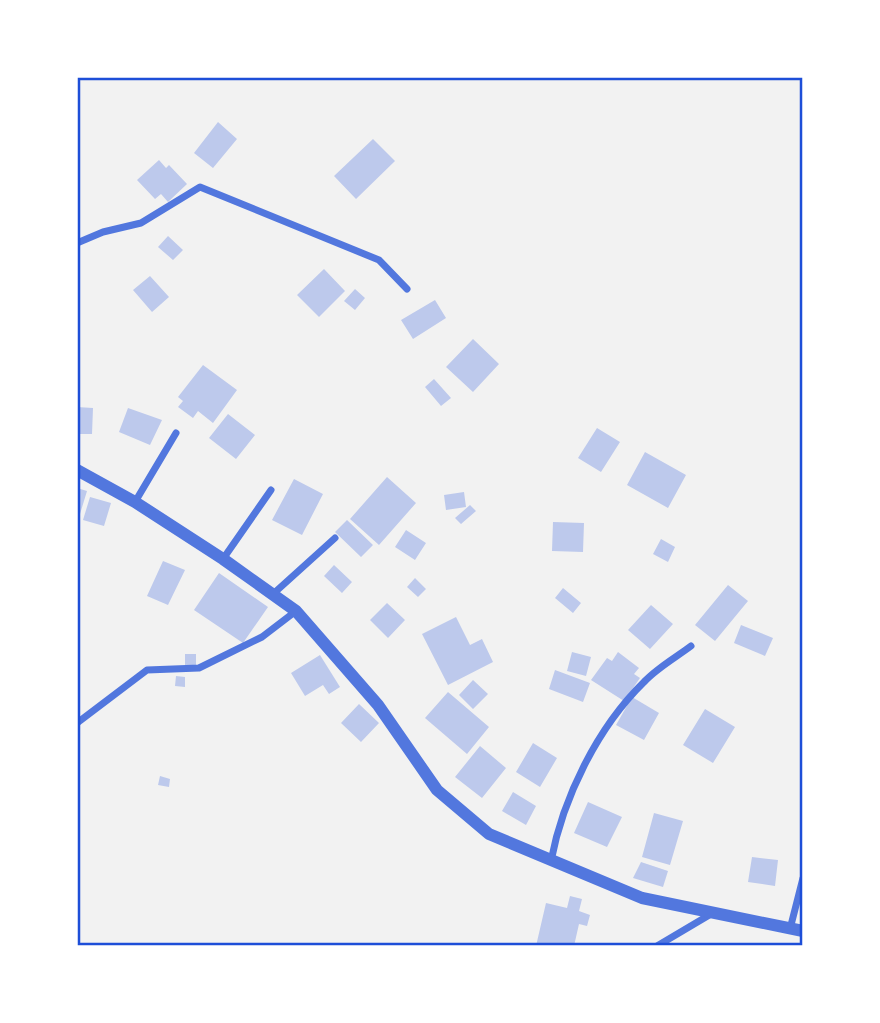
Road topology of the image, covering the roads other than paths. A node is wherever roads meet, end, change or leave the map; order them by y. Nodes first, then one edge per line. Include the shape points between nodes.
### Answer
1 (77, 243) edge
2 (407, 289) dead end
3 (176, 433) dead end
4 (77, 470) edge
5 (271, 490) dead end
6 (135, 502) junction
7 (335, 538) dead end
8 (223, 559) junction
9 (273, 594) junction
10 (296, 611) junction
11 (691, 646) dead end
12 (77, 723) edge
13 (551, 861) junction
14 (803, 878) edge
15 (713, 913) junction
16 (797, 930) edge
17 (657, 946) edge

1 - 2 street via 141,223 200,187 379,260
3 - 6 street
4 - 6 street
5 - 8 street
6 - 8 street
7 - 9 street
8 - 9 street
9 - 10 street
10 - 12 street via 262,637 199,668 146,670
10 - 13 street via 378,705 437,790 489,834
11 - 13 street via 644,681 617,713 591,753 556,834
13 - 15 street via 642,898
14 - 16 street
15 - 16 street
15 - 17 street

